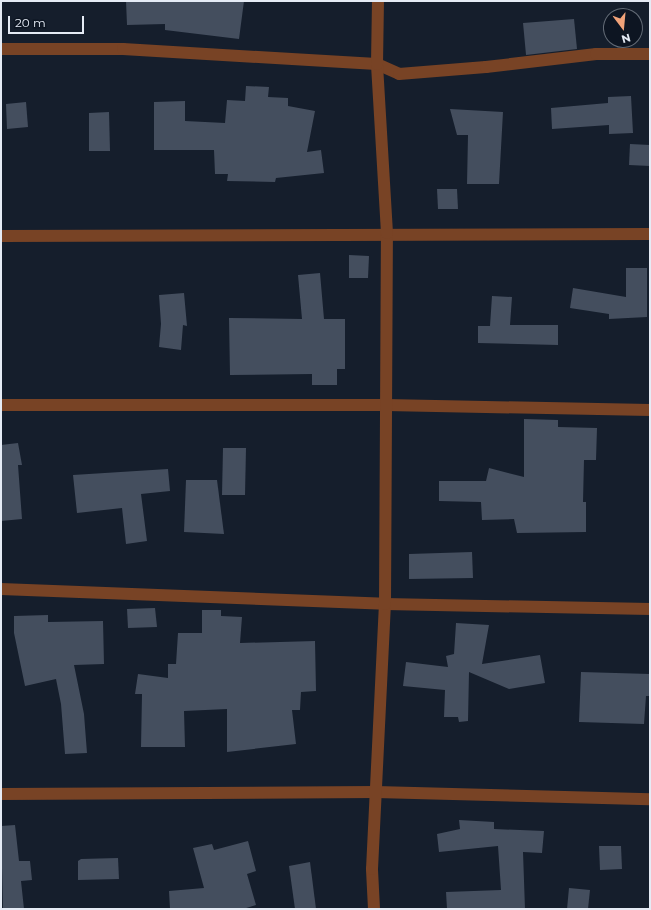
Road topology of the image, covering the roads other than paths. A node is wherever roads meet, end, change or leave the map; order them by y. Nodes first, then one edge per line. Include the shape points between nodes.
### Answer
1 (378, 1) edge
2 (1, 49) edge
3 (650, 54) edge
4 (377, 64) junction
5 (387, 233) junction
6 (650, 234) edge
7 (1, 236) edge
8 (1, 405) edge
9 (386, 405) junction
10 (650, 410) edge
11 (1, 589) edge
12 (385, 604) junction
13 (650, 609) edge
14 (376, 792) junction
15 (1, 794) edge
16 (650, 799) edge
17 (374, 909) edge

1 - 4 street
2 - 4 street via 123,49
3 - 4 street via 596,54 399,74
4 - 5 street
5 - 6 street
5 - 7 street
5 - 9 street
8 - 9 street
9 - 10 street
9 - 12 street
11 - 12 street
12 - 13 street
12 - 14 street
14 - 15 street
14 - 16 street
14 - 17 street via 372,869

